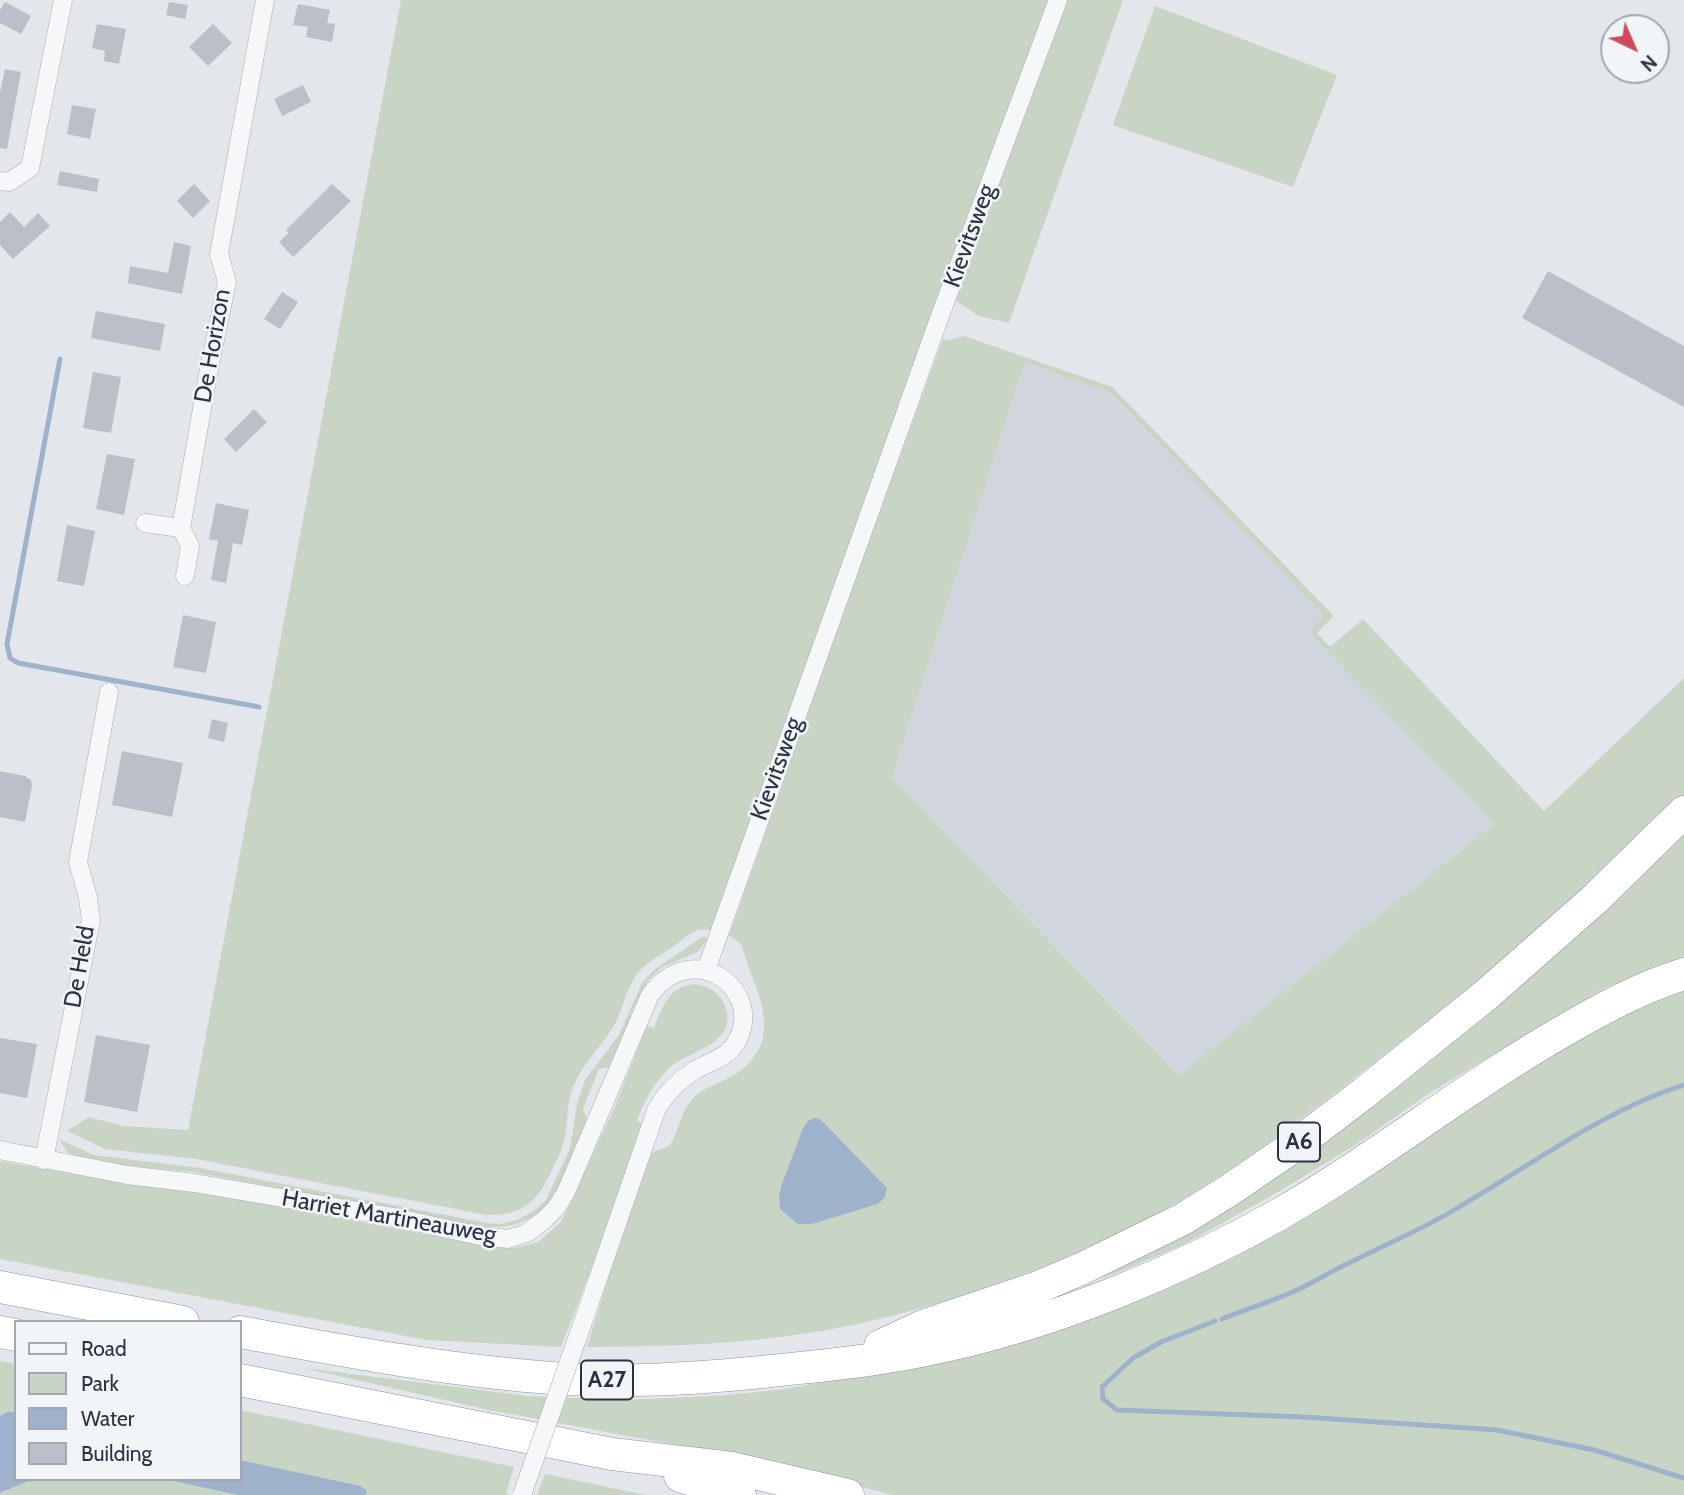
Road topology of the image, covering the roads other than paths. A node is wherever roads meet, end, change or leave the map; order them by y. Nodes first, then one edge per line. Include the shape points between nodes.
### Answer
1 (63, 0) edge
2 (265, 0) edge
3 (1058, 0) edge
4 (0, 181) edge
5 (145, 523) dead end
6 (181, 528) junction
7 (185, 576) dead end
8 (109, 692) dead end
9 (1684, 812) edge
10 (706, 970) junction
11 (1684, 974) edge
12 (0, 1150) edge
13 (44, 1160) junction
14 (0, 1287) edge
15 (173, 1320) edge
16 (242, 1332) edge
17 (844, 1363) junction
18 (242, 1380) edge
19 (612, 1454) junction
20 (522, 1495) edge
21 (740, 1495) edge
22 (848, 1495) edge

1 - 4 street via 30,168 9,182
2 - 6 street, De Horizon via 219,254 227,282
3 - 10 street, Kievitsweg
5 - 6 street
6 - 7 street, De Horizon via 190,546
8 - 13 street, De Held via 78,862 90,920
9 - 17 highway, A6 via 1486,995 1297,1144 1228,1191 1183,1219 1081,1269 1036,1289 923,1326
10 - 13 street, Harriet Martineauweg via 684,969 660,982 650,995 566,1192 544,1220 527,1233 508,1239
10 - 20 street, bridge via 736,992 743,1014 738,1040 722,1058 675,1085 657,1108
11 - 17 highway, A6 via 1625,998 1528,1051 1322,1189 1185,1262 1011,1328 940,1348
12 - 13 street, Harriet Martineauweg
14 - 15 highway
16 - 17 highway, A27 via 372,1356 539,1377 692,1380
18 - 19 highway
19 - 21 highway
19 - 22 highway via 732,1468

